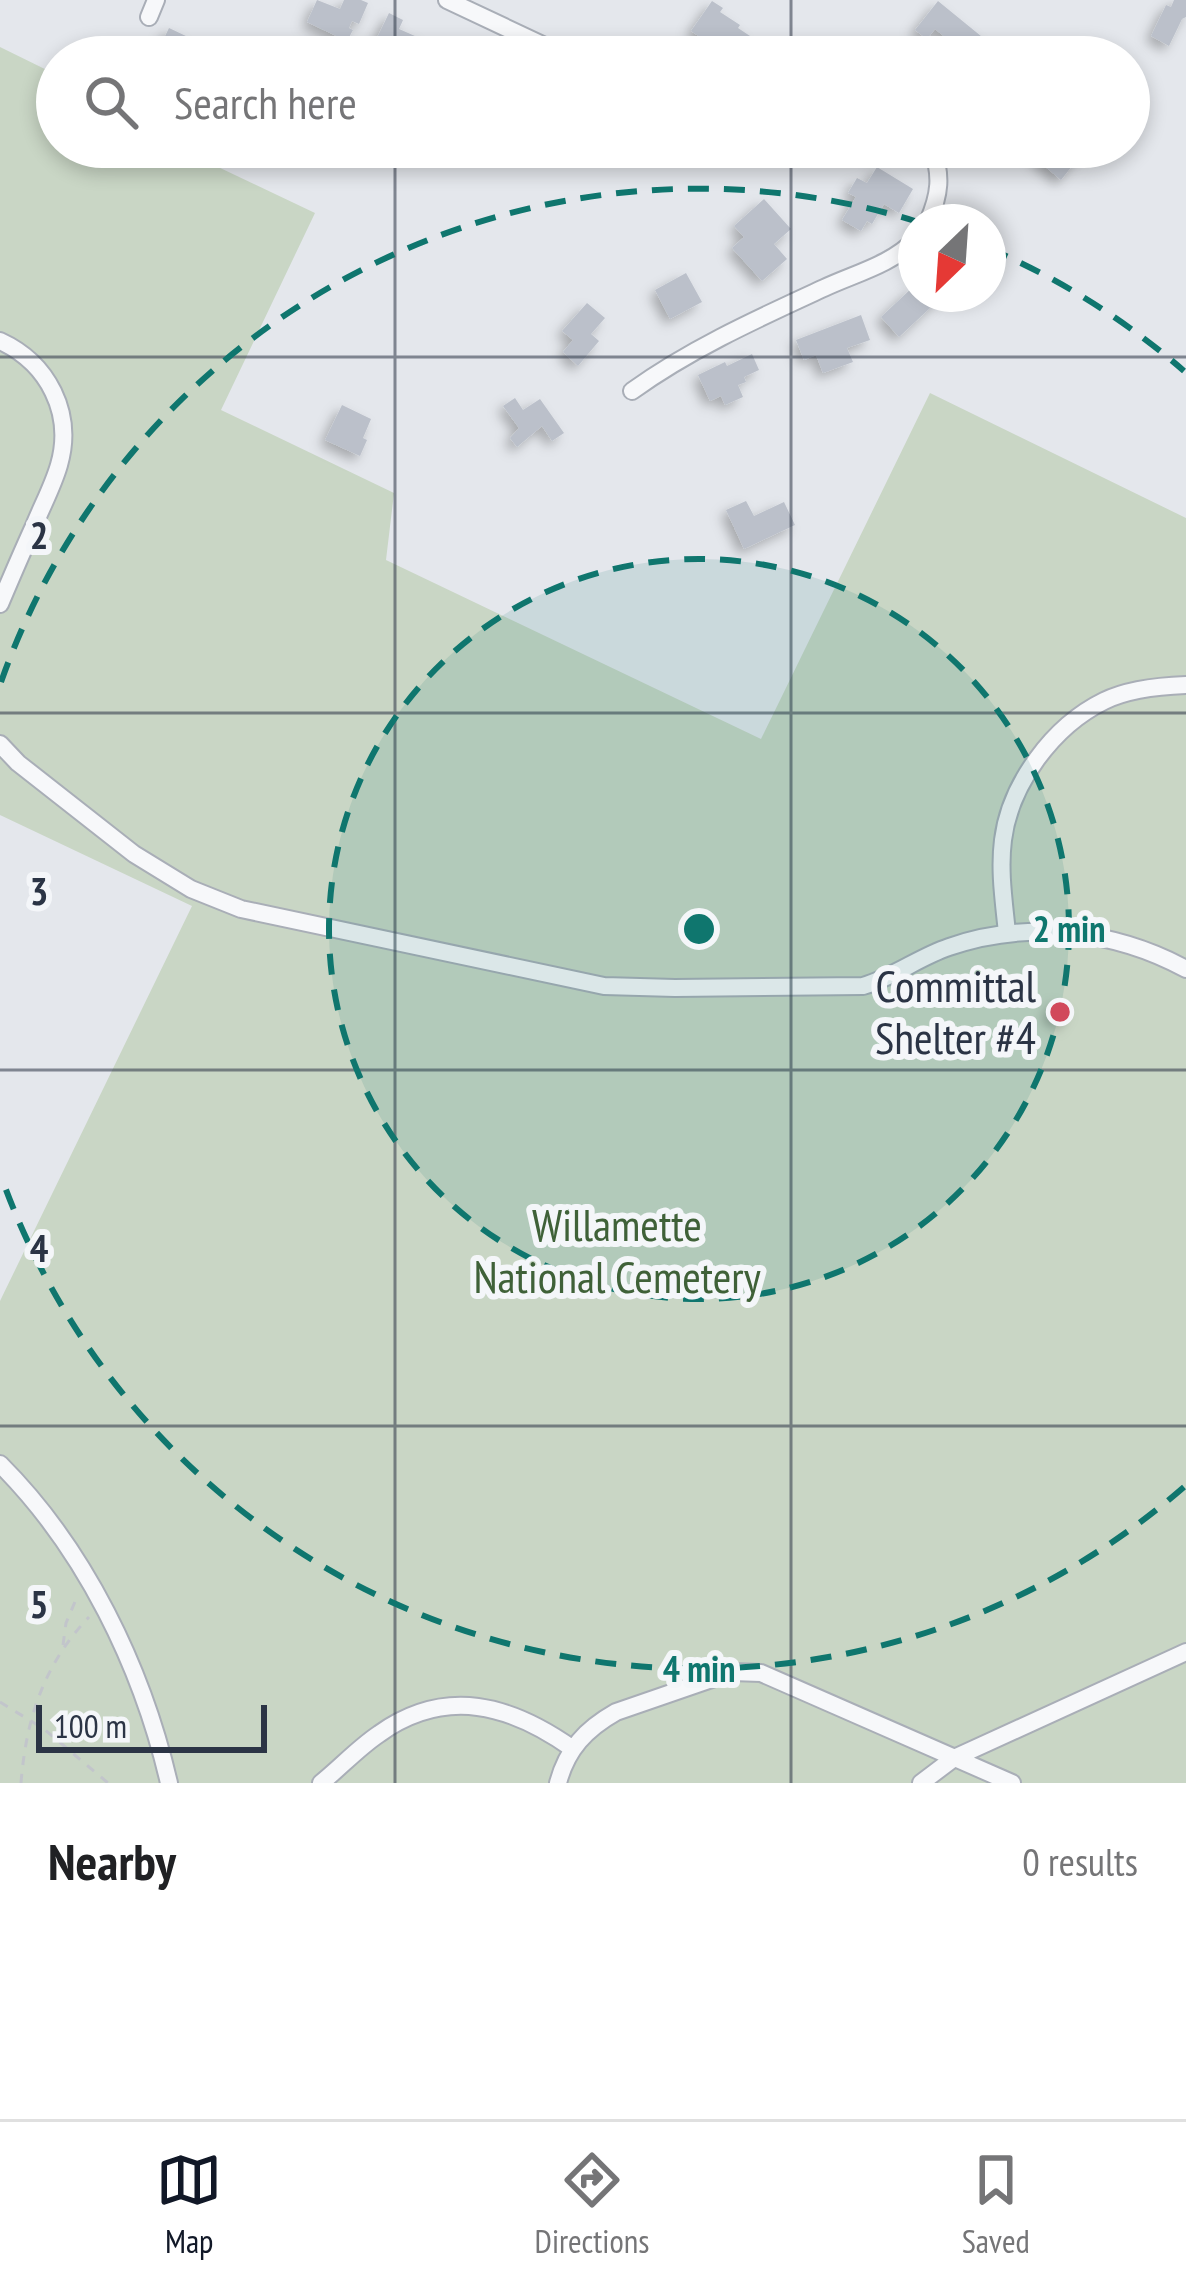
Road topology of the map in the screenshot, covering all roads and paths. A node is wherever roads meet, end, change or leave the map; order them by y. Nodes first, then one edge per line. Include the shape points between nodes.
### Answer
1 (447, 0) edge
2 (523, 36) edge
3 (939, 168) edge
4 (934, 204) edge
5 (898, 256) edge
6 (0, 341) edge
7 (632, 391) dead end
8 (0, 604) edge
9 (1186, 686) edge
10 (0, 744) edge
11 (1007, 933) junction
12 (1186, 969) edge
13 (0, 1464) edge
14 (87, 1580) junction
15 (101, 1604) junction
16 (62, 1647) junction
17 (1186, 1652) edge
18 (0, 1702) edge
19 (30, 1719) junction
20 (573, 1748) junction
21 (955, 1758) junction
22 (21, 1783) edge
23 (108, 1783) edge
24 (169, 1783) edge
25 (321, 1783) edge
26 (558, 1783) edge
27 (921, 1783) edge
28 (1012, 1783) edge

1 - 2 street
3 - 4 street
5 - 7 street via 663,368
6 - 8 street via 46,378 63,429 55,476
9 - 11 street via 1104,701 1045,748 1012,804 1003,838
10 - 11 street via 134,854 217,900 583,983 863,986 944,948
11 - 12 street via 1129,943
13 - 14 street
14 - 15 street
14 - 16 path
15 - 16 path
15 - 24 street via 144,1695
16 - 19 path
17 - 21 street
18 - 19 path
19 - 22 path
19 - 23 path
20 - 21 street via 616,1712 746,1671
20 - 25 street via 498,1709 436,1710 379,1734
20 - 26 street
21 - 27 street
21 - 28 street

